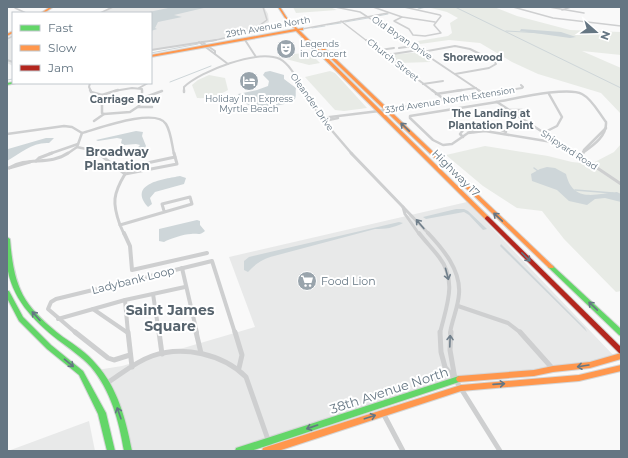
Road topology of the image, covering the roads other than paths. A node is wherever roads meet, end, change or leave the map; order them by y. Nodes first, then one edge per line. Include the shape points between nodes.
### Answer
1 (57, 7) edge
2 (113, 7) edge
3 (279, 7) edge
4 (284, 7) edge
5 (335, 7) edge
6 (373, 7) edge
7 (404, 7) edge
8 (513, 7) edge
9 (549, 7) edge
10 (571, 7) edge
11 (15, 8) dead end
12 (262, 8) edge
13 (562, 10) junction
14 (24, 12) edge
15 (48, 12) edge
16 (102, 12) edge
17 (387, 13) junction
18 (584, 13) dead end
19 (369, 16) junction
20 (402, 17) junction
21 (342, 21) junction
22 (435, 22) junction
23 (621, 26) edge
24 (299, 30) junction
25 (246, 39) junction
26 (204, 44) junction
27 (413, 46) junction
28 (394, 48) dead end
29 (399, 48) dead end
30 (152, 50) edge
31 (380, 50) junction
32 (421, 51) junction
33 (386, 54) junction
34 (152, 55) edge
35 (256, 57) junction
36 (228, 64) junction
37 (455, 74) junction
38 (443, 81) dead end
39 (90, 84) edge
40 (146, 84) edge
41 (424, 84) junction
42 (521, 85) dead end
43 (139, 88) junction
44 (476, 88) junction
45 (162, 92) dead end
46 (184, 92) dead end
47 (142, 93) dead end
48 (436, 94) junction
49 (484, 94) junction
50 (549, 94) junction
51 (102, 95) junction
52 (445, 100) junction
53 (497, 102) junction
54 (138, 107) junction
55 (152, 107) dead end
56 (386, 110) junction
57 (510, 110) junction
58 (377, 111) junction
59 (515, 113) junction
60 (104, 114) junction
61 (323, 120) junction
62 (94, 121) dead end
63 (475, 132) junction
64 (82, 133) junction
65 (7, 134) edge
66 (544, 134) junction
67 (463, 137) junction
68 (558, 143) junction
69 (78, 146) junction
70 (579, 156) junction
71 (175, 157) junction
72 (36, 161) junction
73 (28, 162) junction
74 (10, 167) edge
75 (119, 169) junction
76 (125, 174) junction
77 (621, 184) edge
78 (403, 207) junction
79 (164, 211) junction
80 (120, 225) junction
81 (7, 239) edge
82 (207, 253) dead end
83 (182, 268) junction
84 (185, 287) junction
85 (7, 293) edge
86 (153, 294) junction
87 (125, 300) junction
88 (458, 306) junction
89 (93, 309) junction
90 (58, 319) junction
91 (128, 333) junction
92 (621, 333) edge
93 (621, 351) edge
94 (201, 353) junction
95 (162, 354) junction
96 (130, 355) junction
97 (621, 356) edge
98 (132, 367) junction
99 (239, 368) junction
100 (621, 368) edge
101 (553, 369) junction
102 (455, 379) junction
103 (107, 383) junction
104 (460, 388) junction
105 (383, 413) junction
106 (269, 442) junction
107 (270, 450) edge
108 (111, 451) edge
109 (128, 451) edge
110 (239, 451) edge
111 (403, 451) edge
112 (500, 451) edge

1 - 15 main road
2 - 16 street
3 - 24 main road, Highway 17 via 288,21
4 - 24 main road, Highway 17
5 - 19 street, Old Bryan Drive
6 - 17 street
7 - 22 street via 440,15
8 - 23 street via 556,20
9 - 13 street
10 - 13 street
11 - 14 street
12 - 26 street via 267,19 261,26
13 - 18 street
17 - 19 street, 29th Avenue North
17 - 20 street
19 - 21 street, 29th Avenue North
19 - 27 street, Old Bryan Drive
20 - 22 street
20 - 22 street via 394,21 406,26 411,34 417,36 441,34 435,27
21 - 24 street, 29th Avenue North
21 - 31 street, Church Street
24 - 25 main road, 29th Avenue North
24 - 26 main road, 29th Avenue North
24 - 56 main road, Highway 17
24 - 58 main road, Highway 17
25 - 26 main road, 29th Avenue North
25 - 35 street
26 - 30 street
26 - 34 main road, 29th Avenue North
26 - 36 street
27 - 29 street
27 - 32 street, Old Bryan Drive
28 - 31 street
31 - 33 street, Church Street
32 - 33 street
32 - 37 street, Old Bryan Drive
32 - 37 street via 441,50 448,46 461,47 473,50 496,64 490,68
33 - 41 street, Church Street
35 - 36 street, Oleander Drive
35 - 61 street, Oleander Drive via 275,58 287,64
36 - 46 street, Oleander Drive via 191,80 184,87
37 - 44 street, Old Bryan Drive
38 - 41 street
39 - 51 street via 91,92
40 - 43 street
41 - 48 street, Church Street
42 - 49 street, 33rd Avenue North Extension via 522,88
43 - 47 street via 142,89
43 - 51 street
44 - 48 street
44 - 49 street, Old Bryan Drive
45 - 54 street via 140,99
48 - 52 street, Church Street
49 - 52 street, 33rd Avenue North Extension
50 - 53 street
50 - 66 street via 562,117 553,130
50 - 70 street via 565,91 582,94 606,122 605,133 588,151
51 - 60 street
52 - 56 street, 33rd Avenue North Extension
53 - 57 street, Shipyard Road
53 - 67 street via 436,114 410,116 437,142 449,145
54 - 55 street
54 - 60 street via 130,112
56 - 58 street, 33rd Avenue North Extension
92 -> 56 main road, Highway 17
57 - 59 street, Shipyard Road
57 - 59 street via 522,110
58 - 61 street, 33rd Avenue North Extension
58 -> 93 main road, Highway 17
59 - 66 street, Shipyard Road
60 - 62 street
61 - 78 street, Oleander Drive
63 - 67 street
63 - 67 street via 464,128 461,132
63 - 68 street via 490,131 552,144
64 - 65 street via 64,126
64 - 69 street
64 - 71 street via 143,117 159,119 166,124
66 - 68 street, Shipyard Road
68 - 70 street, Shipyard Road
69 - 72 street
69 - 72 street via 56,160
69 - 75 street via 95,151
70 - 77 street, Shipyard Road
71 - 75 street
71 - 76 street via 177,164
72 - 73 street
73 - 74 street
73 - 74 street
75 - 76 street
76 - 80 street via 114,195 114,209
88 -> 78 street, Oleander Drive via 458,278 452,264
78 -> 102 street, Oleander Drive via 405,214 447,271 450,294 440,333 441,352 445,367
79 - 79 street via 192,204 190,197 162,204
79 - 80 street
80 - 82 street via 130,246 132,270
103 -> 81 main road via 77,351 46,327 25,303 15,287 10,272
83 - 84 street
83 - 90 street, Ladybank Loop via 56,299 51,302 48,309
83 - 99 street, Ladybank Loop via 212,261 242,355
84 - 86 street
84 - 94 street
85 -> 108 main road via 22,319 49,347 80,373 102,413
86 - 87 street
86 - 95 street
87 - 89 street
87 - 91 street
88 - 101 street via 508,323 523,335
102 -> 88 street, Oleander Drive via 450,340
89 - 90 street
89 - 91 street
90 - 96 street, Ladybank Loop via 108,358 114,360
91 - 96 street
94 - 95 street
94 - 99 street
95 - 98 street
96 - 98 street
97 -> 101 main road, 38th Avenue North via 590,365
98 - 103 street
99 - 106 street via 246,377
104 -> 100 main road, 38th Avenue North via 579,378
101 - 102 main road, 38th Avenue North via 534,373
102 - 104 street, Oleander Drive
102 -> 106 main road, 38th Avenue North
109 -> 103 main road via 121,417
104 - 105 main road, 38th Avenue North
104 - 112 street, Oleander Drive
107 -> 105 main road, 38th Avenue North
105 - 111 street
106 - 107 street
106 - 110 main road, 38th Avenue North

